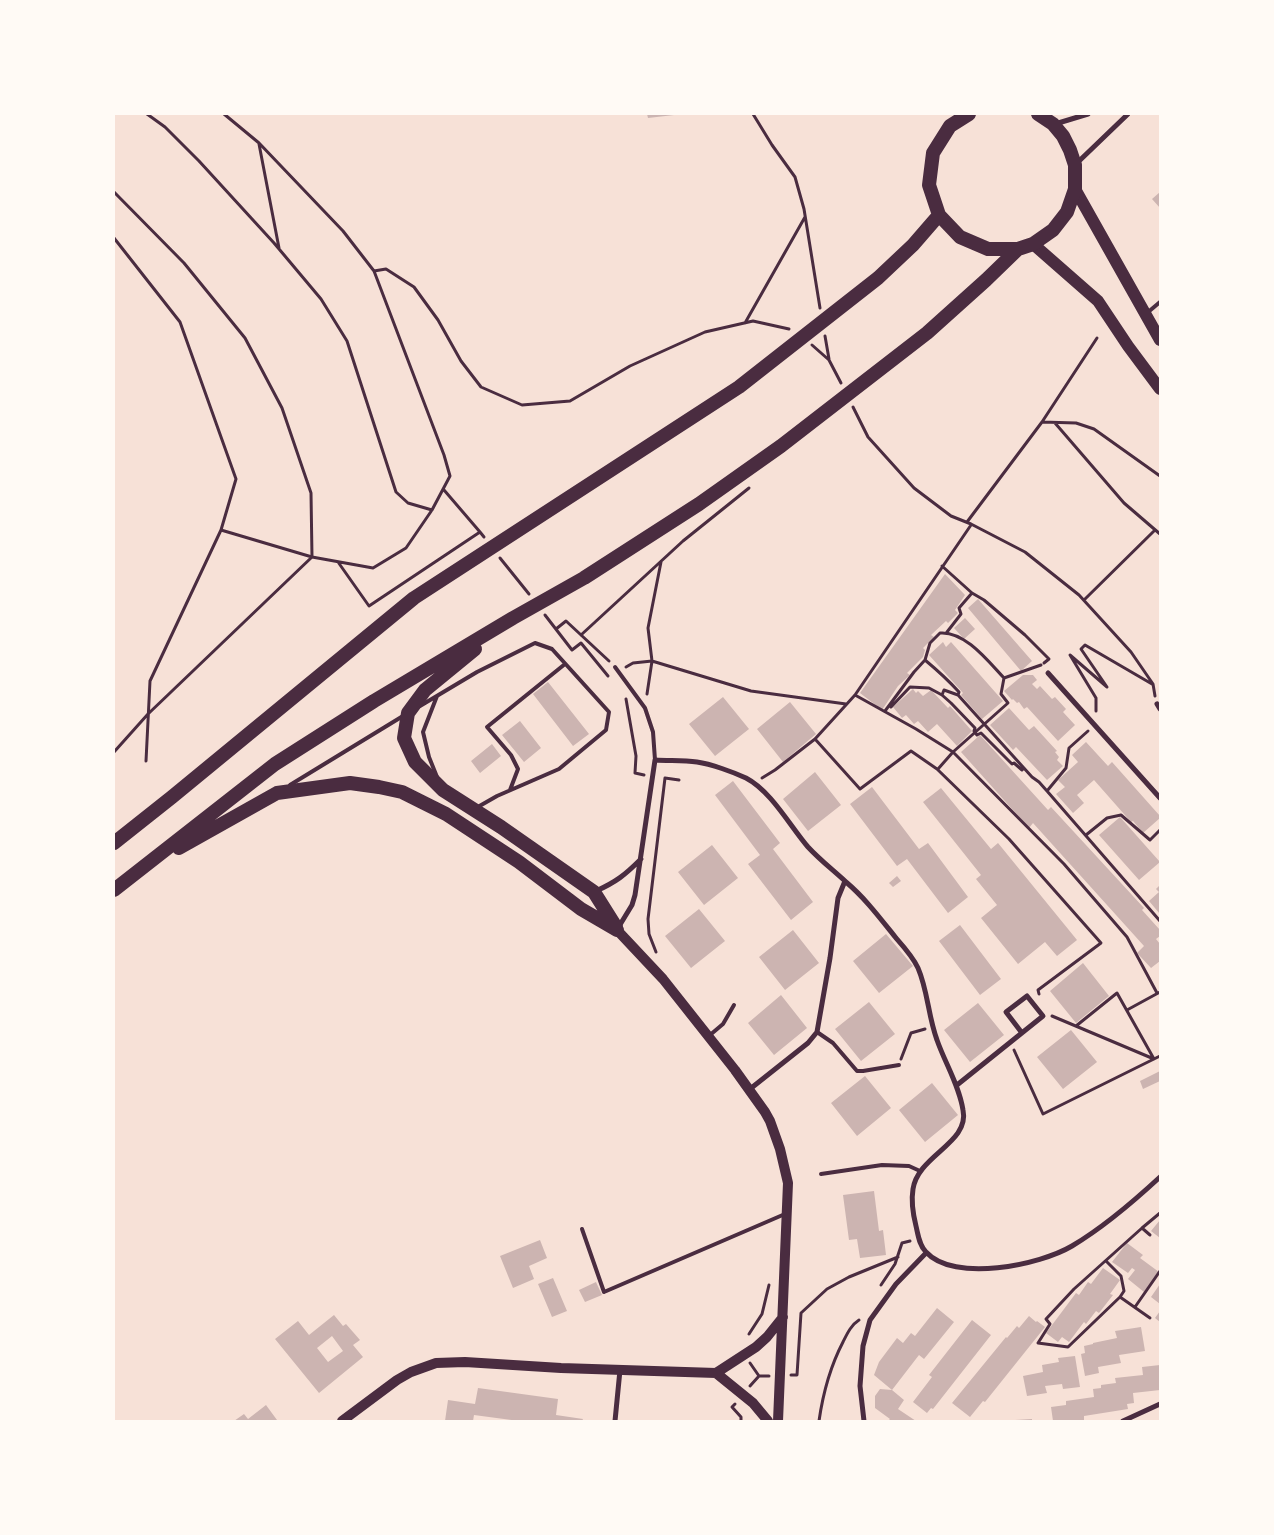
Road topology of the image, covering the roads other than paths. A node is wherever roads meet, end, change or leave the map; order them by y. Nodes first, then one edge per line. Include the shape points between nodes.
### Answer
1 (970, 114) edge
2 (1088, 114) edge
3 (1128, 114) edge
4 (1044, 117) edge
5 (1075, 165) junction
6 (1075, 189) junction
7 (939, 215) junction
8 (1034, 244) junction
9 (1018, 249) junction
10 (1160, 302) edge
11 (1145, 314) junction
12 (1160, 340) edge
13 (1160, 389) edge
14 (513, 618) junction
15 (565, 664) junction
16 (614, 667) road end
17 (1048, 673) dead end
18 (437, 696) junction
19 (408, 713) junction
20 (655, 760) junction
21 (443, 790) junction
22 (510, 790) junction
23 (277, 793) junction
24 (1160, 798) edge
25 (474, 809) junction
26 (114, 842) edge
27 (641, 859) junction
28 (140, 870) junction
29 (845, 881) junction
30 (114, 890) edge
31 (594, 892) junction
32 (618, 930) junction
33 (734, 1005) dead end
34 (816, 1032) junction
35 (1022, 1033) junction
36 (708, 1036) junction
37 (899, 1066) road end
38 (957, 1086) junction
39 (750, 1089) junction
40 (920, 1171) junction
41 (821, 1174) dead end
42 (1160, 1177) edge
43 (787, 1213) junction
44 (582, 1229) dead end
45 (926, 1253) junction
46 (783, 1317) junction
47 (620, 1370) junction
48 (716, 1372) junction
49 (1160, 1404) edge
50 (342, 1421) edge
51 (615, 1421) edge
52 (768, 1421) edge
53 (778, 1421) edge
54 (864, 1421) edge
55 (1123, 1421) edge

1 - 7 highway via 950,126 934,153 929,185
2 - 4 street
3 - 5 street
4 - 5 highway via 1063,136
5 - 6 highway
6 - 8 highway via 1067,212 1053,230
6 - 11 main road
7 - 9 highway via 960,237 988,249
7 - 26 highway via 878,278 739,386 414,598
8 - 9 highway
8 - 13 main road via 1098,300
9 - 14 highway via 927,332 781,446 699,504 584,578
10 - 11 lane
11 - 12 main road
14 - 19 highway via 425,690
14 - 28 highway via 275,764
15 - 18 lane via 552,649 535,643
15 - 22 lane via 487,727 518,768
15 - 22 lane via 610,712 606,730 558,768
16 - 20 lane via 645,708 653,732
17 - 24 street
18 - 19 lane
18 - 21 lane via 423,732
19 - 21 highway via 404,738 415,762
19 - 23 lane
20 - 27 street
20 - 29 street via 697,762 737,774 753,783 814,853
21 - 25 highway
22 - 25 lane
23 - 28 highway
23 - 32 highway via 350,784 402,792 446,814 519,862 581,909
25 - 31 highway
27 - 31 street via 614,883
27 - 32 street via 636,895
28 - 30 highway
29 - 34 street via 838,898
29 - 38 street via 913,959 924,982 932,1026
31 - 32 highway
32 - 36 main road via 663,979
33 - 36 lane via 723,1024
34 - 37 lane via 833,1043 856,1071
34 - 39 street via 803,1047
35 - 35 street via 1006,1012 1027,996 1044,1015
35 - 38 street
36 - 39 main road
38 - 40 street via 964,1110 962,1126
39 - 43 main road via 770,1121 780,1149 788,1183
40 - 41 lane via 909,1166 882,1165
40 - 45 street via 913,1186 912,1205 919,1239
42 - 45 street via 1096,1230 1045,1259 1022,1265 965,1268 942,1262
43 - 44 lane via 604,1292
43 - 46 main road
45 - 54 street via 896,1284 870,1320 863,1346 860,1386
46 - 48 main road via 756,1347
46 - 53 main road
47 - 48 main road
47 - 50 main road via 436,1363 398,1380
47 - 51 street
48 - 52 main road via 753,1403
49 - 55 street

